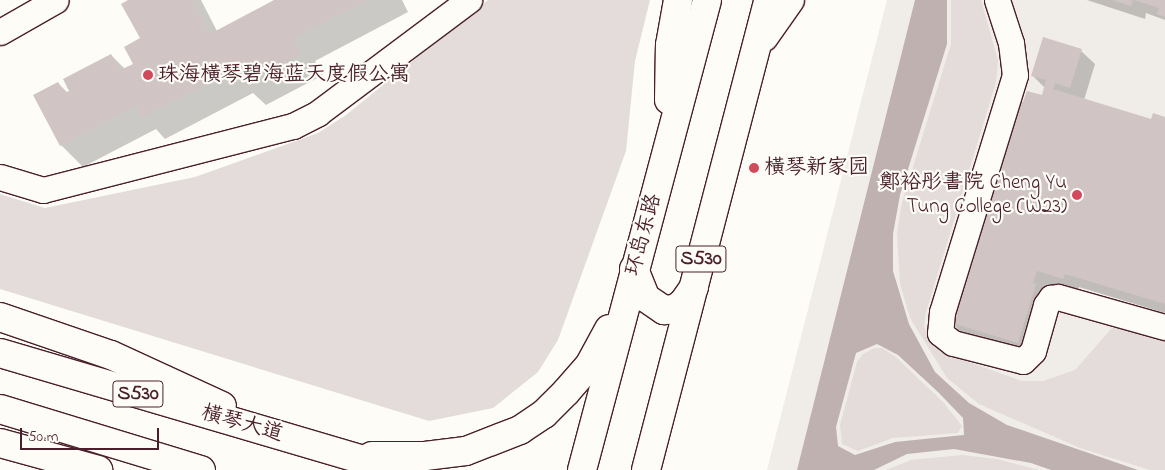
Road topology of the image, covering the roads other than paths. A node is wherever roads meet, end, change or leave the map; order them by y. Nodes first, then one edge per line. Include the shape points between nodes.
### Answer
1 (56, 0) edge
2 (469, 0) edge
3 (678, 0) edge
4 (707, 0) edge
5 (768, 0) edge
6 (790, 0) edge
7 (997, 0) edge
8 (0, 32) edge
9 (756, 48) junction
10 (669, 141) junction
11 (0, 177) edge
12 (632, 281) junction
13 (694, 288) junction
14 (0, 317) edge
15 (1165, 327) edge
16 (0, 353) edge
17 (0, 409) edge
18 (276, 435) junction
19 (0, 443) edge
20 (345, 463) edge
21 (98, 470) edge
22 (201, 470) edge
23 (397, 470) edge
24 (582, 470) edge
25 (646, 470) edge

1 - 8 street
2 - 11 street via 318,113 293,126 43,190
3 - 10 main road via 670,46
4 - 10 main road, 环岛东路
5 - 9 main road, S530
6 - 9 main road
7 - 15 street via 1011,43 1015,75 938,326 946,339 1023,361 1033,350 1051,298 1058,297
9 - 13 main road, S530
10 - 12 main road, 环岛东路
12 - 13 main road via 646,298 664,310 675,309
12 - 20 main road via 589,366 544,414 520,430 466,451
12 - 24 main road, 环岛东路
13 - 25 main road, S530
14 - 18 main road via 111,355 190,389
16 - 18 main road, 横琴大道 / S530
17 - 22 main road, S530
18 - 20 main road, 横琴大道 / S530 via 319,447
19 - 21 main road
20 - 23 main road, 横琴大道 / S530

